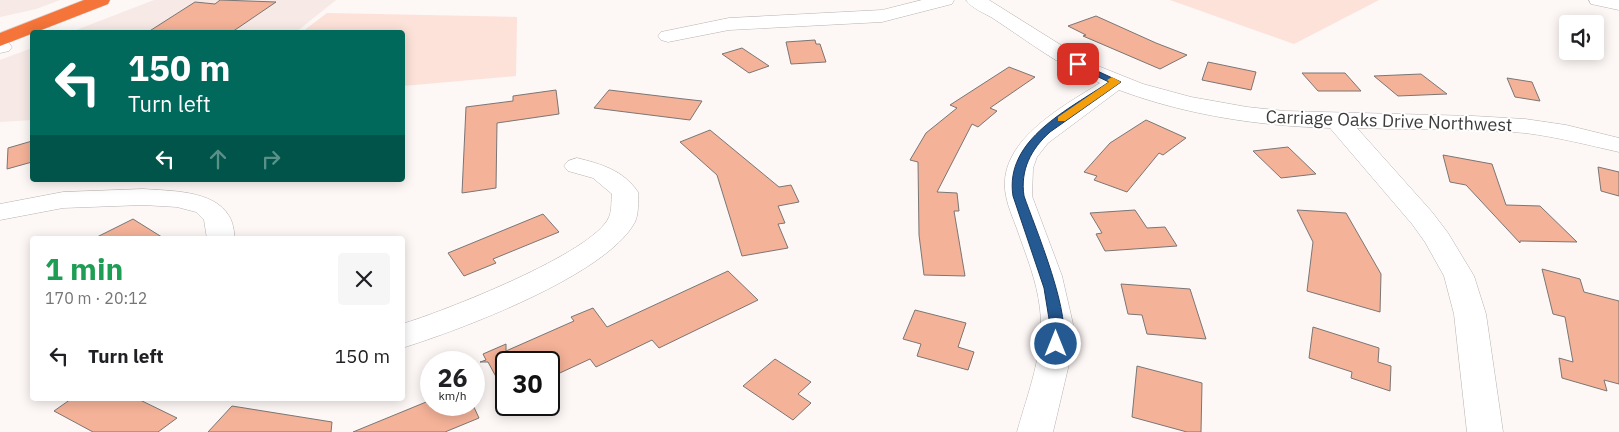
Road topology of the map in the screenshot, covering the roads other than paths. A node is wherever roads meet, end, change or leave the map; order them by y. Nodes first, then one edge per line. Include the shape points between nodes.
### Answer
1 (945, 0) edge
2 (975, 0) edge
3 (1598, 0) edge
4 (110, 1) edge
5 (73, 2) edge
6 (1619, 4) edge
7 (0, 22) edge
8 (32, 30) edge
9 (45, 30) edge
10 (30, 31) edge
11 (30, 36) edge
12 (668, 36) dead end
13 (0, 42) edge
14 (1116, 82) junction
15 (1338, 122) junction
16 (1619, 145) edge
17 (577, 166) dead end
18 (0, 212) edge
19 (221, 236) edge
20 (405, 335) edge
21 (1035, 432) edge
22 (1485, 432) edge

1 - 12 street via 882,16 749,22
2 - 14 street, Carriage Oaks Drive Northwest via 1064,57
3 - 6 street
4 - 8 highway
4 - 9 highway
5 - 7 highway
5 - 13 highway
10 - 13 highway
11 - 13 highway
14 - 15 street, Carriage Oaks Drive Northwest via 1174,100 1226,111
14 - 21 street via 1046,130 1029,149 1019,170 1019,196 1051,288 1057,325 1056,344
15 - 16 street, Carriage Oaks Drive Northwest via 1513,125
15 - 22 street via 1422,218 1459,276 1470,314
17 - 20 street via 602,173 625,192 622,220 608,237 581,257 532,283 434,327
18 - 19 street via 63,200 178,199 206,206 218,218

